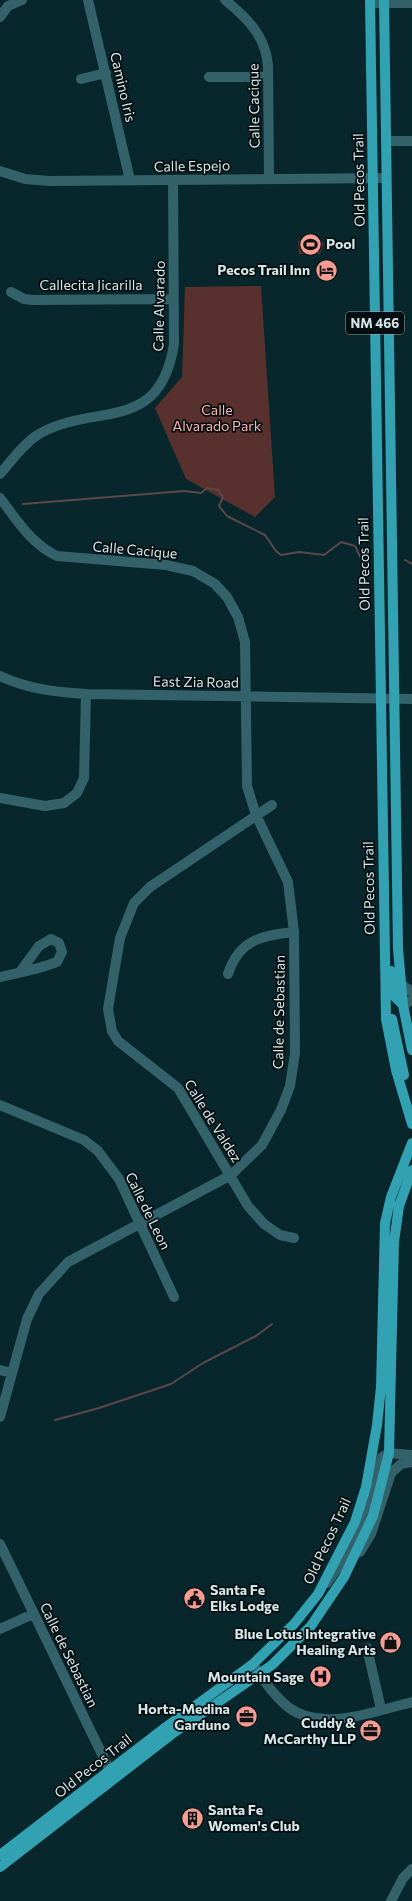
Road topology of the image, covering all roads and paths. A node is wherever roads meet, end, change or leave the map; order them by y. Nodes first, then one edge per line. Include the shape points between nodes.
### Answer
1 (22, 0) edge
2 (88, 0) edge
3 (225, 0) edge
4 (370, 1) edge
5 (384, 1) edge
6 (412, 3) edge
7 (0, 17) edge
8 (106, 73) junction
9 (209, 77) dead end
10 (268, 77) junction
11 (81, 79) dead end
12 (386, 141) junction
13 (412, 141) edge
14 (0, 171) edge
15 (373, 178) junction
16 (386, 178) junction
17 (269, 179) junction
18 (130, 180) junction
19 (173, 180) junction
20 (11, 292) dead end
21 (174, 299) junction
22 (0, 474) edge
23 (0, 498) edge
24 (0, 676) edge
25 (86, 694) junction
26 (245, 698) junction
27 (380, 698) junction
28 (394, 698) junction
29 (412, 699) edge
30 (0, 798) edge
31 (272, 805) dead end
32 (256, 815) junction
33 (294, 932) junction
34 (384, 934) junction
35 (386, 971) junction
36 (20, 972) dead end
37 (228, 974) dead end
38 (0, 977) edge
39 (401, 984) junction
40 (412, 992) edge
41 (408, 1003) edge
42 (412, 1050) edge
43 (412, 1102) edge
44 (0, 1105) edge
45 (412, 1124) edge
46 (412, 1143) edge
47 (412, 1170) edge
48 (231, 1175) junction
49 (412, 1177) edge
50 (403, 1194) junction
51 (139, 1223) junction
52 (294, 1238) dead end
53 (174, 1296) dead end
54 (0, 1370) edge
55 (12, 1373) junction
56 (0, 1417) edge
57 (389, 1453) junction
58 (412, 1454) edge
59 (412, 1462) edge
60 (0, 1544) edge
61 (350, 1567) junction
62 (318, 1594) junction
63 (33, 1614) junction
64 (0, 1629) edge
65 (367, 1648) dead end
66 (253, 1664) junction
67 (259, 1673) junction
68 (412, 1702) edge
69 (381, 1709) junction
70 (112, 1775) junction
71 (0, 1856) edge
72 (0, 1867) edge
73 (412, 1869) edge
74 (392, 1901) edge

1 - 7 street via 8,6
2 - 8 street, Camino Iris
3 - 10 street, Calle Cacique via 251,23 259,35 266,53
4 - 5 street
4 - 15 main road, Old Pecos Trail / NM 466
5 - 6 street
5 - 12 main road, Old Pecos Trail / NM 466
8 - 11 street
8 - 18 street, Camino Iris
9 - 10 street
10 - 17 street, Calle Cacique
12 - 13 street
12 - 16 main road, Old Pecos Trail / NM 466
14 - 18 street, Calle Espejo via 16,177 41,181
15 - 16 street, Calle Espejo
15 - 17 street, Calle Espejo
15 - 27 main road, Old Pecos Trail / NM 466
16 - 28 main road, Old Pecos Trail / NM 466
17 - 19 street, Calle Espejo
18 - 19 street, Calle Espejo
19 - 21 street, Calle Alvarado
20 - 21 street, Callecita Jicarilla via 33,300
21 - 22 street, Calle Alvarado via 174,344 171,365 154,393 128,410 64,425 39,434 28,442
23 - 26 street, Calle Cacique via 28,535 45,551 57,556 166,565 193,571 215,584 227,597 240,623 245,642
24 - 25 street, East Zia Road via 46,691
25 - 26 street, East Zia Road
25 - 30 street via 84,778 77,793 64,803 45,806
26 - 27 street, East Zia Road
26 - 32 street, Calle de Sebastian via 247,786
27 - 28 street, East Zia Road
27 - 34 main road, Old Pecos Trail / NM 466
28 - 29 street, East Zia Road
28 - 39 main road, Old Pecos Trail / NM 466
31 - 32 street, Calle de Valdez
32 - 33 street, Calle de Sebastian via 288,882
32 - 48 street, Calle de Valdez via 150,887 134,903 120,938 108,1009 112,1031 118,1041 178,1088
33 - 37 street via 271,934 250,941 232,961
33 - 48 street, Calle de Sebastian via 295,1053 290,1086 281,1110 262,1145
34 - 35 main road, Old Pecos Trail / NM 466
34 - 41 main road via 394,996
35 - 43 main road, NM 466 via 392,1020
35 - 45 main road, Old Pecos Trail via 386,1019 391,1049
36 - 38 street
39 - 40 street
39 - 41 main road, Old Pecos Trail / NM 466
41 - 42 main road, Old Pecos Trail / NM 466
44 - 51 street, Calle de Leon via 84,1140 98,1151 119,1179
46 - 62 main road, Old Pecos Trail via 391,1197 383,1234 381,1387 368,1481 355,1522
47 - 50 main road, Old Pecos Trail
48 - 51 street, Calle de Sebastian
48 - 52 street, Calle de Valdez via 248,1206 264,1224 280,1235
49 - 50 main road
50 - 57 main road, Old Pecos Trail via 396,1218 394,1242
51 - 53 street, Calle de Leon
51 - 55 street, Calle de Sebastian via 68,1262 39,1294 27,1318
54 - 55 street
55 - 56 street, Calle de Sebastian
57 - 58 street
57 - 61 main road, Old Pecos Trail via 373,1516
57 - 62 street via 383,1455 380,1460 366,1510 354,1539
59 - 61 street via 401,1464 391,1473 371,1534
60 - 63 street, Calle de Sebastian
61 - 67 main road, Old Pecos Trail via 311,1626 272,1665
62 - 66 main road, Old Pecos Trail via 294,1624
63 - 64 street
63 - 70 street, Calle de Sebastian
65 - 69 street
66 - 67 street
66 - 70 main road, Old Pecos Trail
67 - 69 street via 287,1706 306,1716 331,1720
67 - 70 main road, Old Pecos Trail
68 - 69 street
70 - 71 main road, Old Pecos Trail
70 - 72 main road, Old Pecos Trail
73 - 74 street via 403,1878

